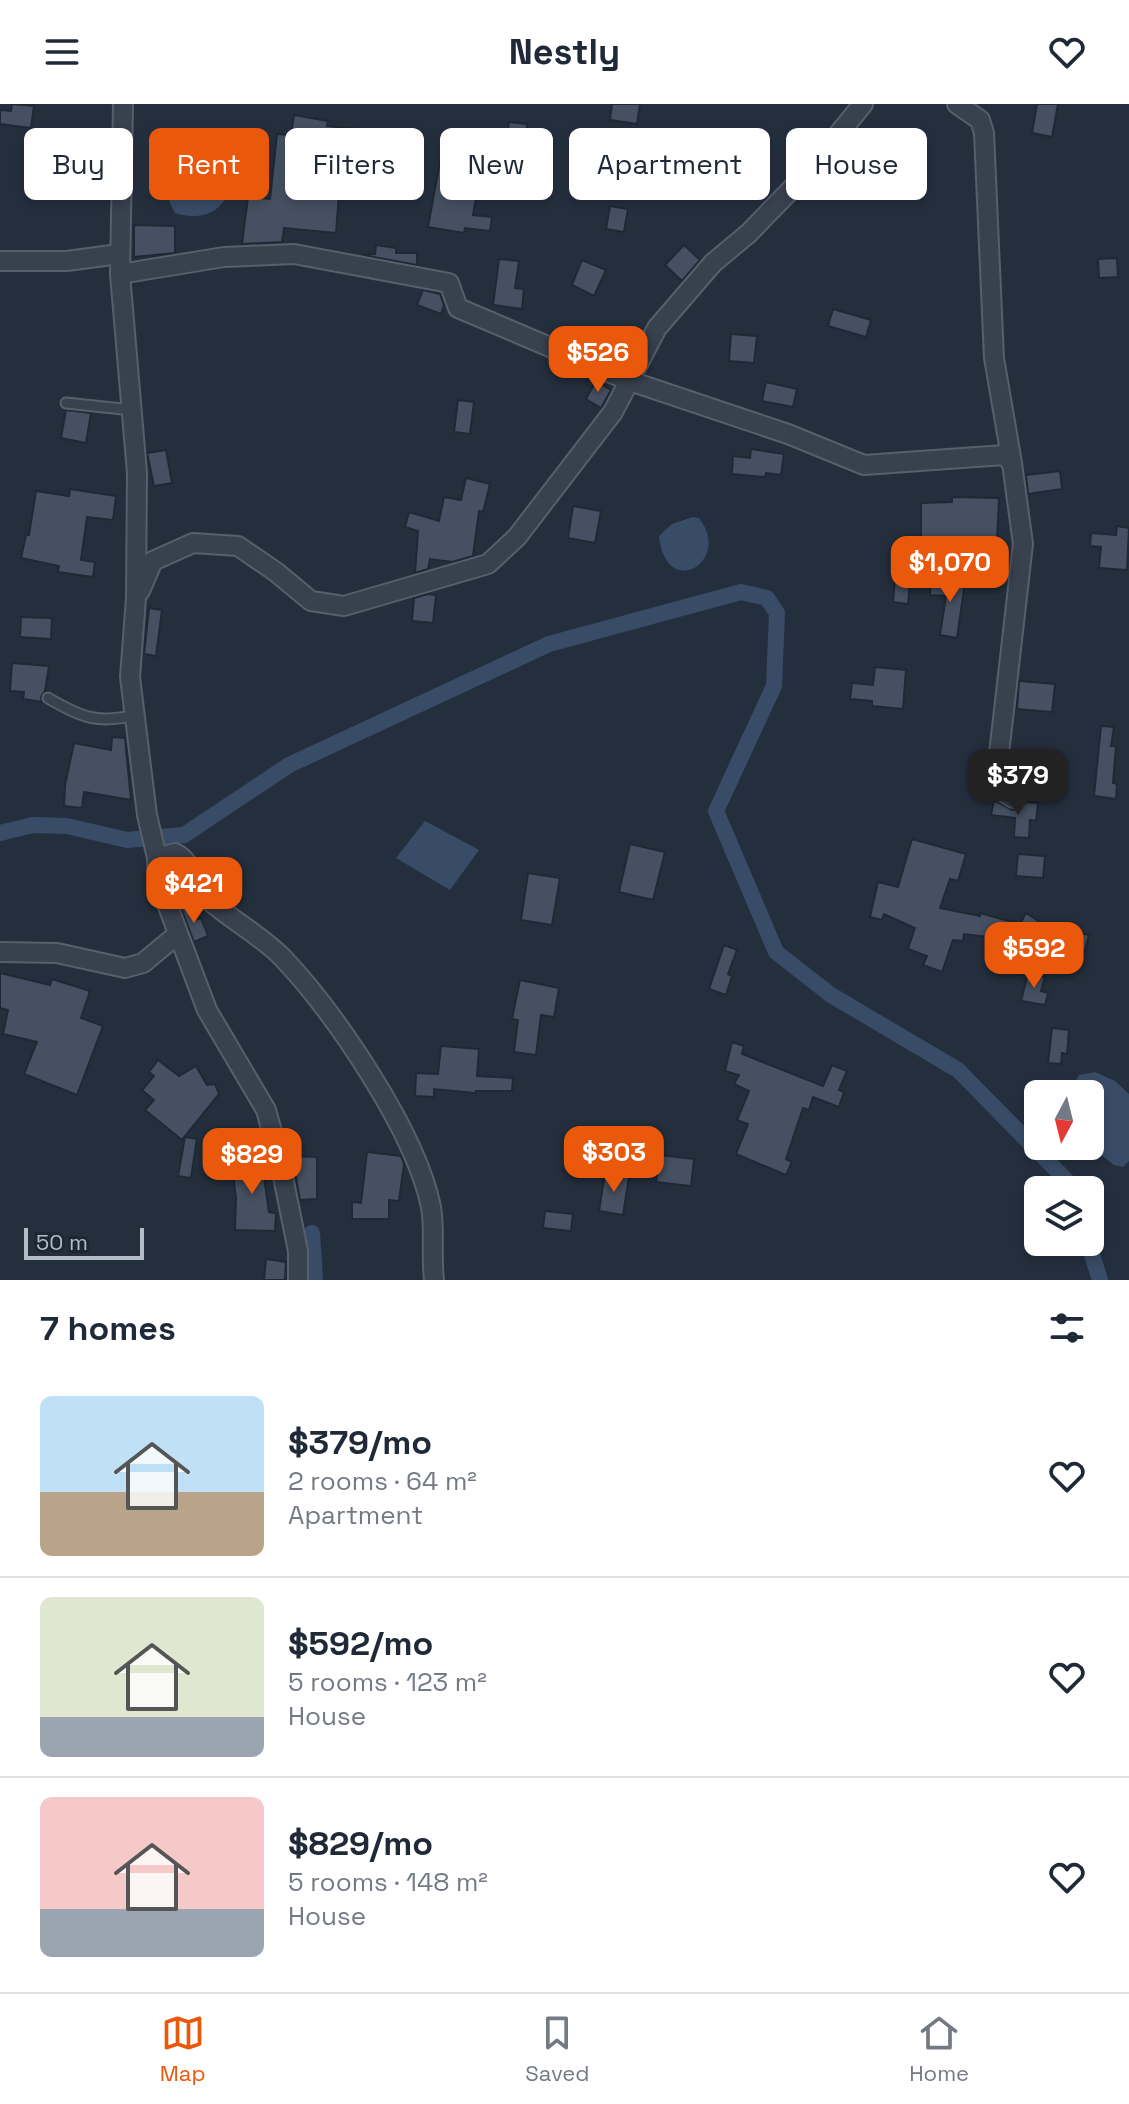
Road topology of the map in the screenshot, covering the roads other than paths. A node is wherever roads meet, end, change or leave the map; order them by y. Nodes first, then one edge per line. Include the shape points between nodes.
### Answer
1 (123, 104) edge
2 (863, 104) edge
3 (957, 104) edge
4 (119, 254) junction
5 (0, 261) edge
6 (120, 274) junction
7 (630, 381) junction
8 (66, 403) dead end
9 (132, 410) junction
10 (1012, 463) junction
11 (136, 598) junction
12 (48, 698) dead end
13 (136, 715) junction
14 (1013, 798) dead end
15 (157, 858) junction
16 (178, 934) junction
17 (0, 952) edge
18 (298, 1280) edge
19 (434, 1280) edge

1 - 4 street
2 - 7 street via 805,175 713,263 657,328
3 - 10 street via 980,120 984,133 994,358
4 - 5 street
4 - 6 street
6 - 7 street via 224,257 294,254 449,283 458,308
6 - 9 street
7 - 10 street via 864,465 1004,455
7 - 11 street via 613,412 517,537 488,564 344,606 311,601 238,546 193,543 153,561
8 - 9 lane
9 - 11 street
10 - 14 street via 1023,544 996,780
11 - 13 street via 130,677
12 - 13 lane via 94,718 111,721
13 - 15 street
15 - 16 street via 158,880
15 - 19 street via 175,853 187,861 209,900 281,956 346,1038 414,1155 431,1208
16 - 17 street via 143,963 125,968 57,953
16 - 18 street via 207,1010 266,1110 298,1251

